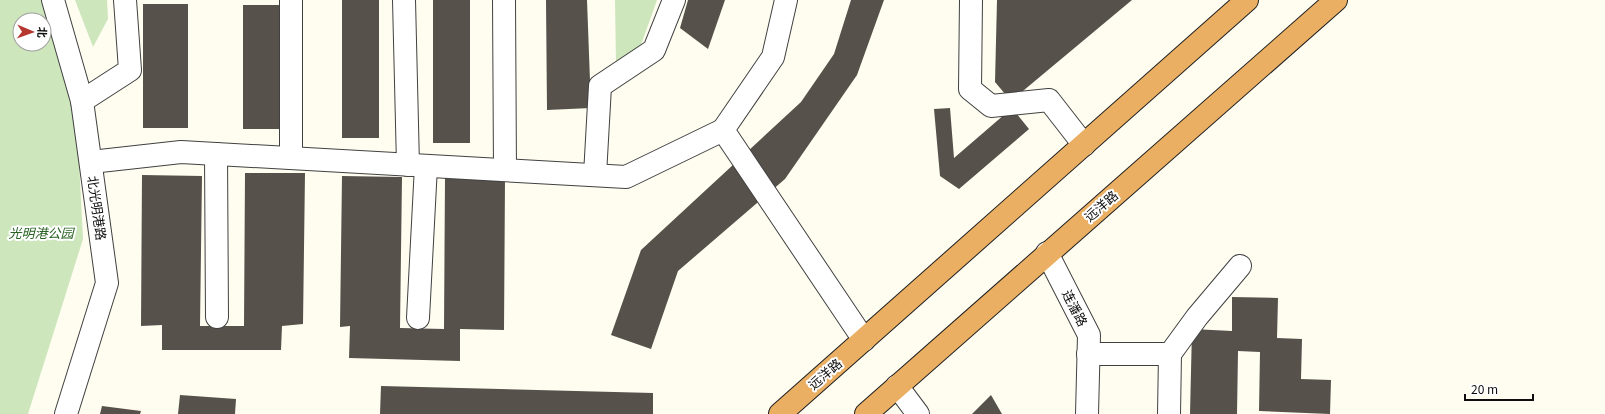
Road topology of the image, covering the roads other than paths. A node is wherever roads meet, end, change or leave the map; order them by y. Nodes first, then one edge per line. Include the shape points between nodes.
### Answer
1 (53, 0) edge
2 (125, 0) edge
3 (291, 0) edge
4 (404, 0) edge
5 (504, 0) edge
6 (674, 0) edge
7 (786, 0) edge
8 (971, 0) edge
9 (1247, 0) edge
10 (1336, 0) edge
11 (82, 101) junction
12 (723, 130) junction
13 (1084, 145) junction
14 (216, 154) junction
15 (292, 158) junction
16 (90, 162) junction
17 (417, 165) junction
18 (505, 170) junction
19 (595, 175) junction
20 (1047, 253) junction
21 (1240, 266) dead end
22 (217, 317) dead end
23 (418, 318) dead end
24 (864, 340) junction
25 (1088, 354) junction
26 (1170, 354) junction
27 (897, 386) junction
28 (66, 414) edge
29 (780, 414) edge
30 (866, 414) edge
31 (918, 414) edge
32 (1087, 414) edge
33 (1169, 414) edge

1 - 11 street, 北光明港路
2 - 11 street via 130,70
3 - 15 street
4 - 17 street
5 - 18 street
6 - 19 street via 654,50 600,86
7 - 12 street via 773,57
8 - 13 street via 970,89 991,106 1049,100
9 - 13 highway, 远洋路
10 - 20 highway, 远洋路
11 - 16 street, 北光明港路
12 - 19 street via 626,177
12 - 24 street
13 - 24 highway, 远洋路
14 - 15 street
14 - 16 street via 181,152
14 - 22 street
15 - 17 street
16 - 28 street, 北光明港路 via 107,283
17 - 18 street
17 - 23 street
18 - 19 street
20 - 25 street, 连潘路 via 1088,335
20 - 27 highway, 远洋路
21 - 26 street via 1196,317
24 - 29 highway, 远洋路
25 - 26 street
25 - 32 street, 连潘路
26 - 33 street
27 - 30 highway, 远洋路
27 - 31 street

